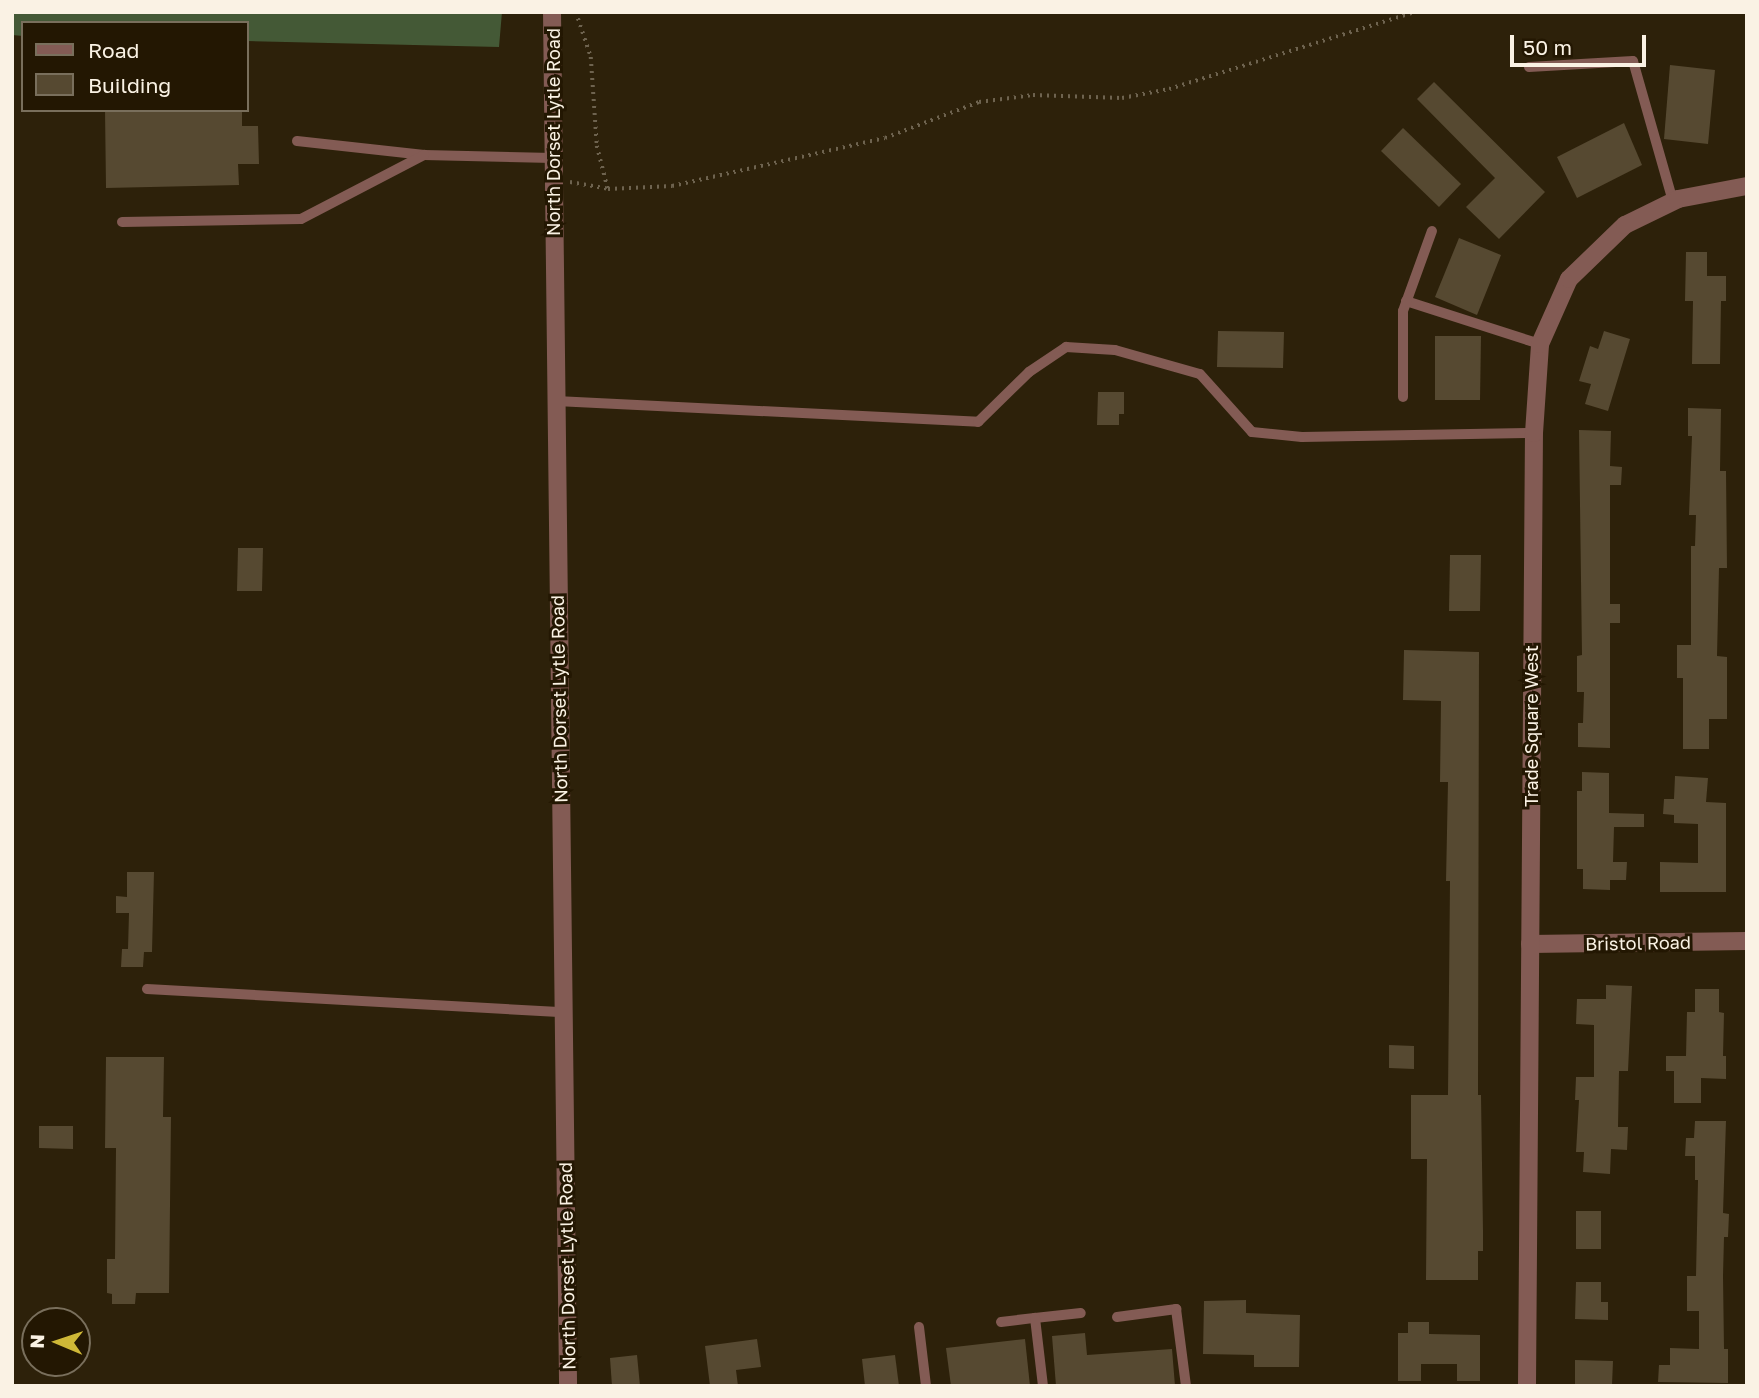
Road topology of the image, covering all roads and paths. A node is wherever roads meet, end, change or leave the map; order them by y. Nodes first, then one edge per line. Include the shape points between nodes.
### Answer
1 (552, 12) edge
2 (576, 12) edge
3 (1414, 12) edge
4 (1529, 67) dead end
5 (297, 141) dead end
6 (424, 155) junction
7 (552, 158) junction
8 (553, 177) junction
9 (1747, 186) edge
10 (608, 189) junction
11 (1674, 201) junction
12 (122, 222) dead end
13 (1432, 231) dead end
14 (1406, 302) junction
15 (1540, 344) junction
16 (1403, 397) dead end
17 (556, 401) junction
18 (1534, 433) junction
19 (1747, 942) edge
20 (1530, 944) junction
21 (147, 989) dead end
22 (563, 1012) junction
23 (1081, 1313) dead end
24 (1117, 1317) dead end
25 (1035, 1318) junction
26 (1001, 1322) dead end
27 (919, 1327) dead end
28 (568, 1386) edge
29 (926, 1386) edge
30 (1042, 1386) edge
31 (1186, 1386) edge
32 (1527, 1386) edge

1 - 7 street, North Dorset Lytle Road
2 - 10 path via 592,57 597,146
3 - 10 path via 1169,89 1122,98 1033,95 979,102 885,138 776,165 672,186
4 - 11 lane via 1633,61
5 - 6 lane
6 - 7 lane
6 - 12 lane via 301,219
7 - 8 street, North Dorset Lytle Road
8 - 10 path
8 - 17 street, North Dorset Lytle Road
9 - 11 street, Trade Square West
11 - 15 street, Trade Square West via 1625,225 1569,279
13 - 14 lane
14 - 15 lane
14 - 16 lane
15 - 18 street, Trade Square West
17 - 18 lane via 978,422 1029,372 1066,347 1115,350 1200,374 1252,432 1303,438
17 - 22 street, North Dorset Lytle Road
18 - 20 street, Trade Square West
19 - 20 street, Bristol Road
20 - 32 street, Trade Square West
21 - 22 lane
22 - 28 street, North Dorset Lytle Road
23 - 25 lane
24 - 31 lane via 1176,1309
25 - 26 lane
25 - 30 lane
27 - 29 lane

